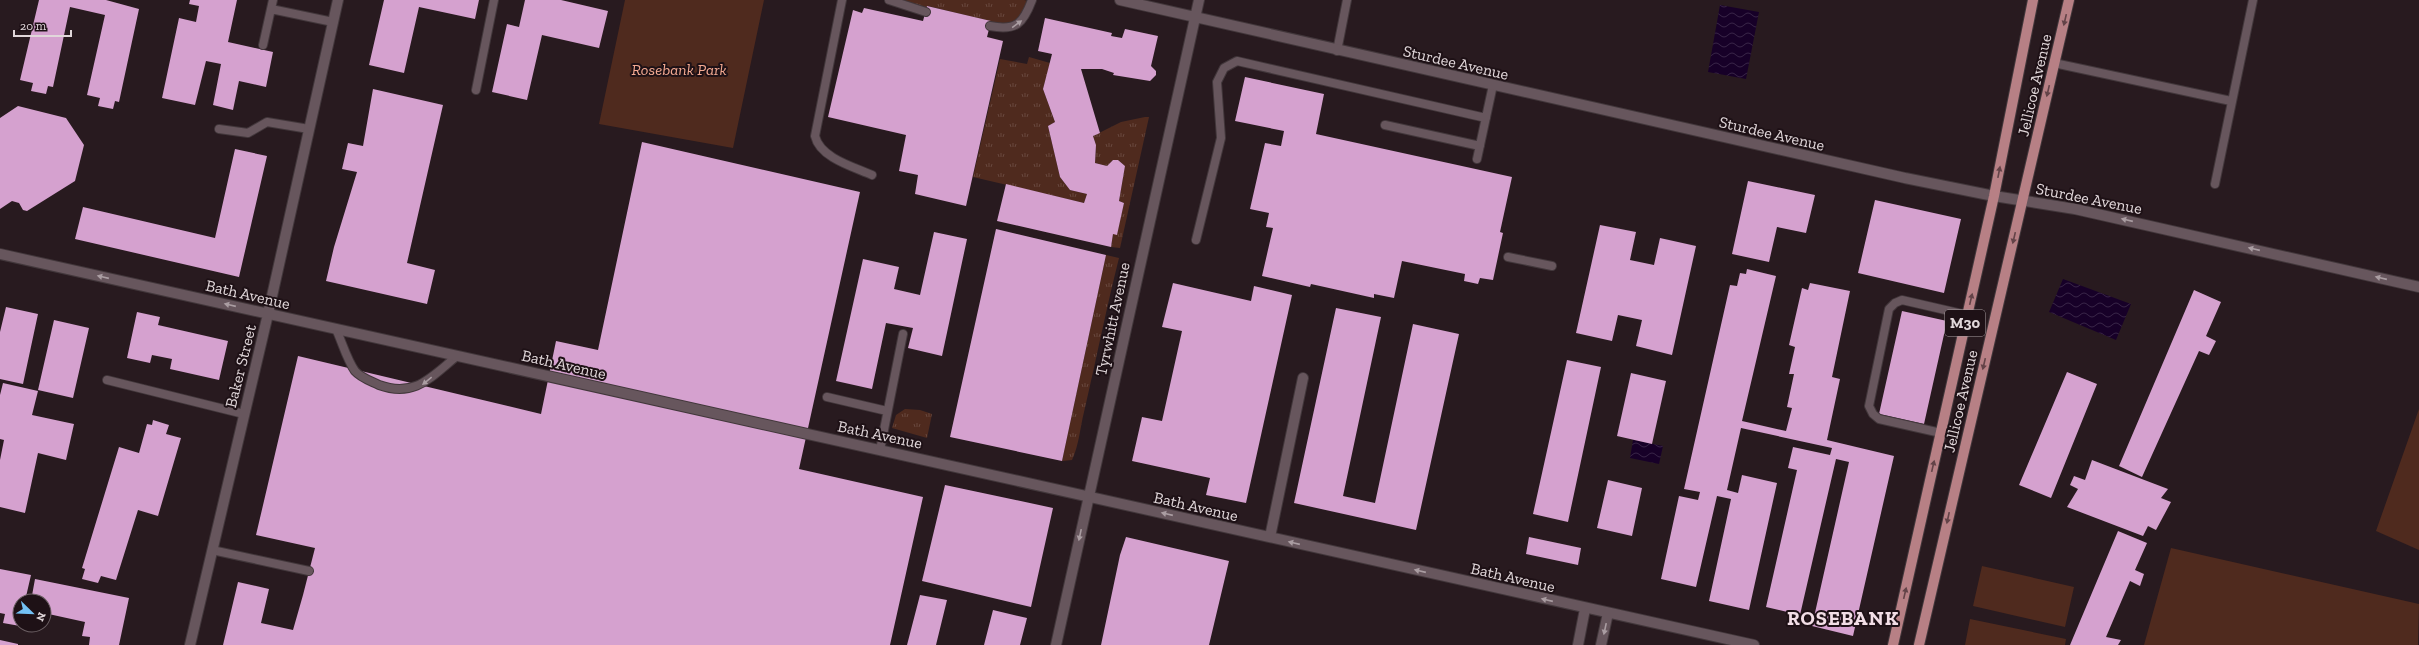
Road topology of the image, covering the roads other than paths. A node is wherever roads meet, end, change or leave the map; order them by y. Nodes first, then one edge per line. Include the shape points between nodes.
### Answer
1 (273, 0) edge
2 (338, 0) edge
3 (494, 0) edge
4 (842, 0) edge
5 (889, 0) edge
6 (1032, 0) edge
7 (1120, 0) edge
8 (1198, 0) edge
9 (1348, 0) edge
10 (2033, 0) edge
11 (2069, 0) edge
12 (2253, 0) edge
13 (271, 10) junction
14 (926, 12) dead end
15 (1194, 18) junction
16 (333, 22) junction
17 (990, 26) dead end
18 (264, 45) dead end
19 (1336, 51) junction
20 (2054, 63) junction
21 (1493, 86) junction
22 (476, 90) dead end
23 (2231, 101) junction
24 (1486, 118) junction
25 (1384, 125) dead end
26 (219, 129) dead end
27 (309, 129) junction
28 (1480, 146) junction
29 (1477, 159) dead end
30 (872, 175) dead end
31 (2215, 184) dead end
32 (1994, 196) junction
33 (2023, 200) junction
34 (1196, 240) dead end
35 (0, 254) edge
36 (1508, 257) dead end
37 (1552, 266) dead end
38 (2419, 287) edge
39 (268, 314) junction
40 (1967, 315) junction
41 (336, 329) junction
42 (903, 334) dead end
43 (457, 356) junction
44 (1303, 378) dead end
45 (107, 380) dead end
46 (826, 397) dead end
47 (887, 411) junction
48 (244, 414) junction
49 (1941, 433) junction
50 (880, 450) junction
51 (1088, 497) junction
52 (1270, 538) junction
53 (212, 550) junction
54 (309, 571) dead end
55 (1585, 609) junction
56 (1608, 613) junction
57 (190, 645) edge
58 (1056, 645) edge
59 (1578, 645) edge
60 (1601, 645) edge
61 (1754, 645) edge
62 (1893, 645) edge
63 (1919, 645) edge

1 - 13 lane
2 - 16 street, Baker Street
3 - 22 lane
4 - 30 lane via 814,136 816,142 828,154
5 - 14 lane
17 -> 6 lane via 1013,28 1027,14
7 - 15 street, Sturdee Avenue
8 - 15 street, Tyrwhitt Avenue
9 - 19 lane
32 -> 10 main road, Jellicoe Avenue / M30
11 -> 20 main road, Jellicoe Avenue / M30
12 - 23 lane
13 - 16 lane
13 - 18 lane
15 - 19 street, Sturdee Avenue
15 - 51 street, Tyrwhitt Avenue
16 - 27 street, Baker Street
19 - 21 street, Sturdee Avenue
20 - 23 lane
20 -> 33 main road, Jellicoe Avenue / M30
21 - 24 lane
21 - 32 street, Sturdee Avenue
23 - 31 lane
24 - 28 lane
24 - 34 lane via 1237,61 1224,68 1217,82 1221,138
25 - 28 lane
26 - 27 lane via 248,133 267,122
27 - 39 street, Baker Street
28 - 29 lane
32 - 33 street, Sturdee Avenue
40 -> 32 main road, Jellicoe Avenue / M30
38 -> 33 street, Sturdee Avenue via 2075,208
33 -> 63 main road, Jellicoe Avenue / M30
39 -> 35 street, Bath Avenue
36 - 37 lane
39 - 41 street, Bath Avenue
39 - 48 street, Baker Street
40 - 49 main road, Jellicoe Avenue / M30
40 - 49 lane via 1902,300 1890,309 1869,406 1879,419
41 - 43 street, Bath Avenue
43 -> 41 lane via 422,385 409,389 385,387 355,371
42 - 47 lane
43 - 50 street, Bath Avenue
44 - 52 street
45 - 48 lane
46 - 47 lane
47 - 50 lane
48 - 53 street, Baker Street
62 -> 49 main road, Jellicoe Avenue / M30
50 - 51 street, Bath Avenue
52 -> 51 street, Bath Avenue
51 -> 58 street, Tyrwhitt Avenue
55 -> 52 street, Bath Avenue
53 - 54 lane
53 - 57 street, Baker Street
55 - 56 street, Bath Avenue
55 - 59 street
56 -> 60 street
56 - 61 street, Bath Avenue

